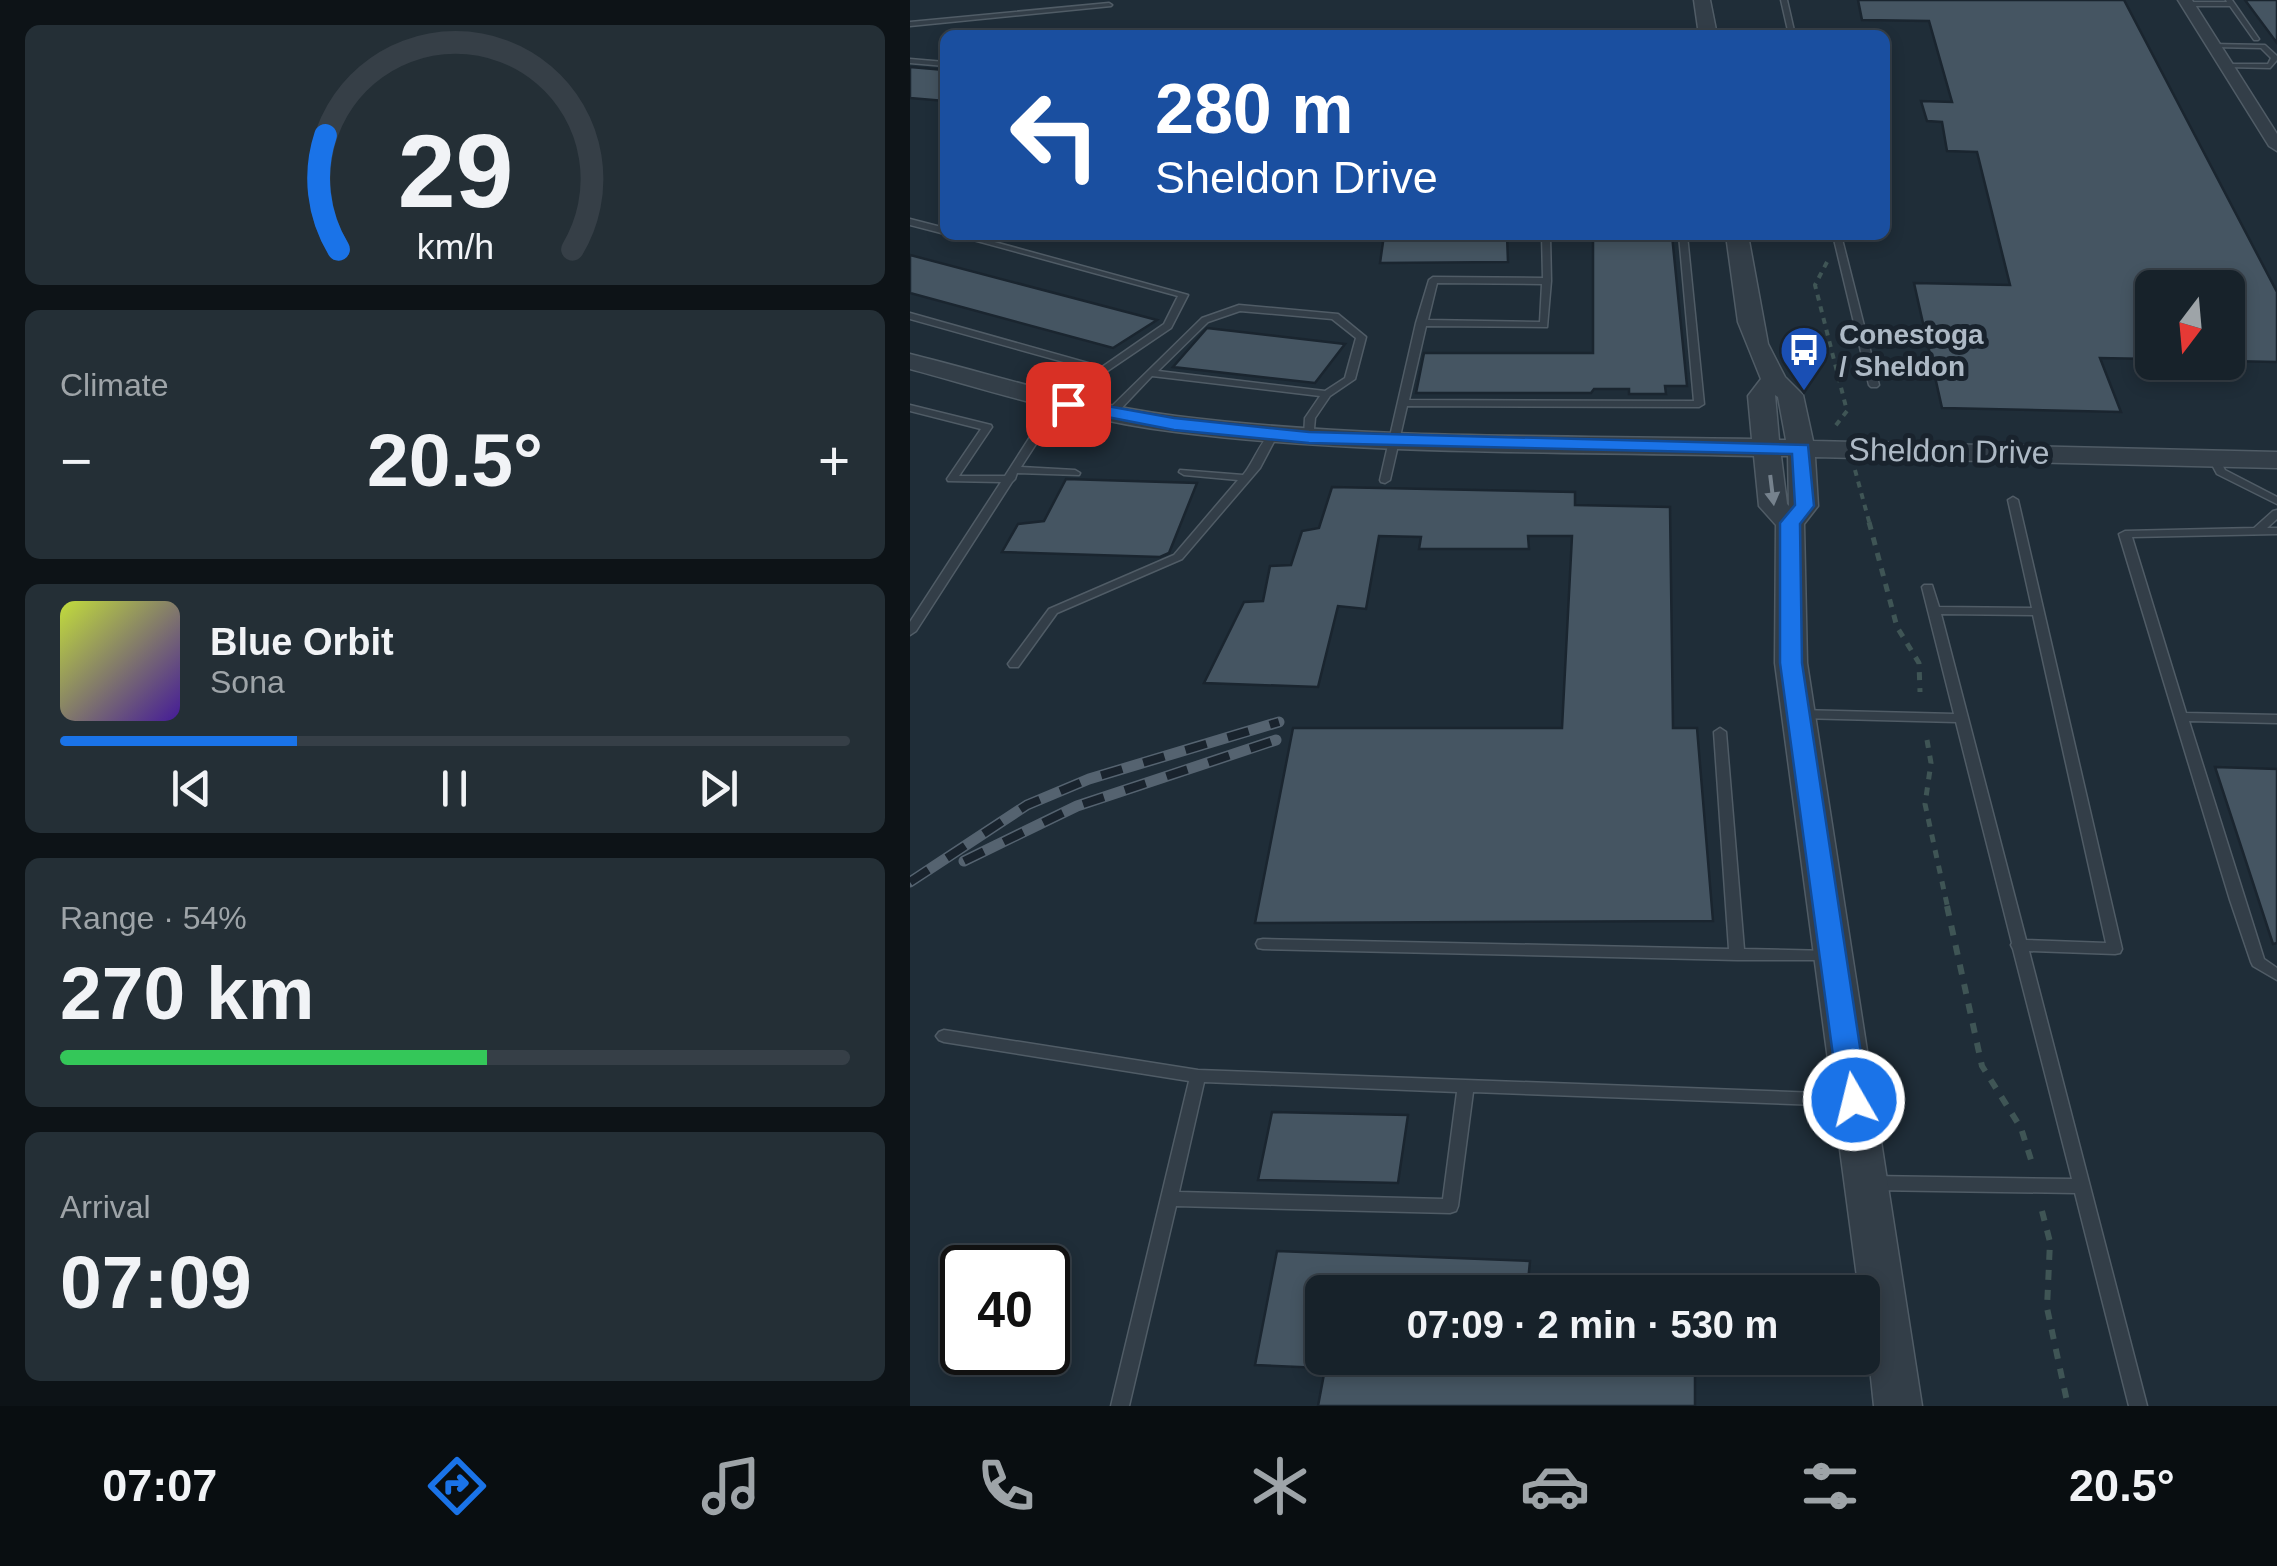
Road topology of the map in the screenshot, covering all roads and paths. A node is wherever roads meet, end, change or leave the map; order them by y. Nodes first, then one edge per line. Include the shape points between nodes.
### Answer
1 (1702, 0) edge
2 (1784, 0) edge
3 (2186, 2) edge
4 (2230, 2) edge
5 (1108, 5) dead end
6 (910, 24) edge
7 (1707, 30) edge
8 (1791, 30) edge
9 (2256, 39) junction
10 (2212, 42) junction
11 (2277, 42) edge
12 (940, 56) edge
13 (910, 58) edge
14 (940, 63) edge
15 (2227, 66) junction
16 (2277, 146) edge
17 (910, 222) edge
18 (940, 230) edge
19 (978, 240) edge
20 (1546, 240) edge
21 (1683, 240) edge
22 (1738, 240) edge
23 (1838, 240) edge
24 (1826, 259) dead end
25 (1547, 282) junction
26 (910, 316) edge
27 (1420, 323) junction
28 (910, 361) edge
29 (1103, 370) junction
30 (1150, 373) junction
31 (1772, 382) junction
32 (1874, 386) dead end
33 (1327, 394) junction
34 (1402, 403) junction
35 (1068, 404) junction
36 (910, 408) edge
37 (1112, 412) junction
38 (1833, 432) dead end
39 (1272, 434) junction
40 (1309, 437) junction
41 (1397, 440) junction
42 (1801, 449) junction
43 (1768, 450) junction
44 (2214, 459) junction
45 (2277, 460) edge
46 (1852, 463) dead end
47 (1184, 472) dead end
48 (1075, 473) dead end
49 (1012, 475) junction
50 (1246, 478) junction
51 (1385, 480) dead end
52 (2013, 500) dead end
53 (2277, 501) edge
54 (2277, 513) edge
55 (1790, 523) junction
56 (2277, 531) edge
57 (2256, 532) junction
58 (1928, 587) dead end
59 (1934, 610) junction
60 (2039, 612) junction
61 (910, 632) edge
62 (1014, 664) dead end
63 (1920, 692) dead end
64 (1798, 714) junction
65 (2181, 716) junction
66 (1962, 718) junction
67 (2277, 719) edge
68 (1720, 732) dead end
69 (1927, 740) dead end
70 (1263, 944) dead end
71 (2018, 945) junction
72 (1737, 955) junction
73 (1832, 956) junction
74 (2277, 975) edge
75 (944, 1036) dead end
76 (1198, 1076) junction
77 (1466, 1087) junction
78 (1854, 1100) junction
79 (2032, 1163) dead end
80 (1866, 1183) junction
81 (2078, 1186) junction
82 (1169, 1198) junction
83 (2042, 1212) dead end
84 (1120, 1406) edge
85 (1898, 1406) edge
86 (2068, 1406) edge
87 (2138, 1406) edge

1 - 7 street
2 - 8 lane
3 - 4 lane
3 - 10 street
4 - 9 lane
5 - 6 lane
9 - 10 lane
9 - 11 lane
10 - 15 street
10 - 15 lane via 2263,46 2274,58 2270,66
12 - 13 lane
13 - 14 lane
15 - 16 street
17 - 18 lane
19 - 29 lane via 1184,295 1168,326
20 - 25 lane
21 - 34 lane via 1699,404
22 - 31 street via 1756,337
23 - 32 lane
24 - 38 path via 1815,285 1847,411
25 - 27 lane via 1434,280
25 - 27 lane via 1544,325
26 - 29 lane
27 - 34 lane
28 - 35 street, Sheldon Drive
29 - 35 lane
30 - 33 lane
30 - 33 lane via 1205,320 1239,308 1335,316 1360,338 1350,379
30 - 37 lane
31 - 42 street via 1790,395
31 - 43 street via 1761,396
33 - 40 lane via 1310,418
34 - 41 lane
35 - 37 street, Sheldon Drive
35 - 49 lane via 1040,428
36 - 49 lane via 987,427 952,479
37 - 39 street, Sheldon Drive
39 - 40 street, Sheldon Drive
39 - 50 lane
40 - 41 street, Sheldon Drive
41 - 43 street, Sheldon Drive
41 - 51 lane
42 - 43 street, Sheldon Drive
42 - 44 street, Sheldon Drive
42 - 55 street via 1804,506
43 -> 55 street via 1773,506
44 - 45 street, Sheldon Drive
44 - 53 lane via 2221,472
46 - 63 path via 1897,627 1919,663
47 - 50 lane
48 - 49 lane
49 - 61 lane
50 - 62 lane via 1178,557 1054,610
52 - 60 lane
54 - 57 lane
55 - 64 street
56 - 57 lane
57 - 65 lane via 2126,534
58 - 59 lane
59 - 60 lane
59 - 66 lane
60 - 71 lane via 2114,949
64 - 66 lane
64 - 73 street
65 - 67 lane
65 - 74 lane via 2258,962
66 - 71 lane
68 - 72 lane
69 - 79 path via 1925,804 1982,1066 2020,1128
70 - 72 lane
71 - 81 lane
72 - 73 lane
73 - 78 street
75 - 76 lane
76 - 77 lane
76 - 82 lane
77 - 78 lane
77 - 82 lane via 1450,1206
78 - 80 street
80 - 81 lane
80 - 85 street
81 - 87 lane
82 - 84 lane
83 - 86 path via 2050,1242 2046,1308

